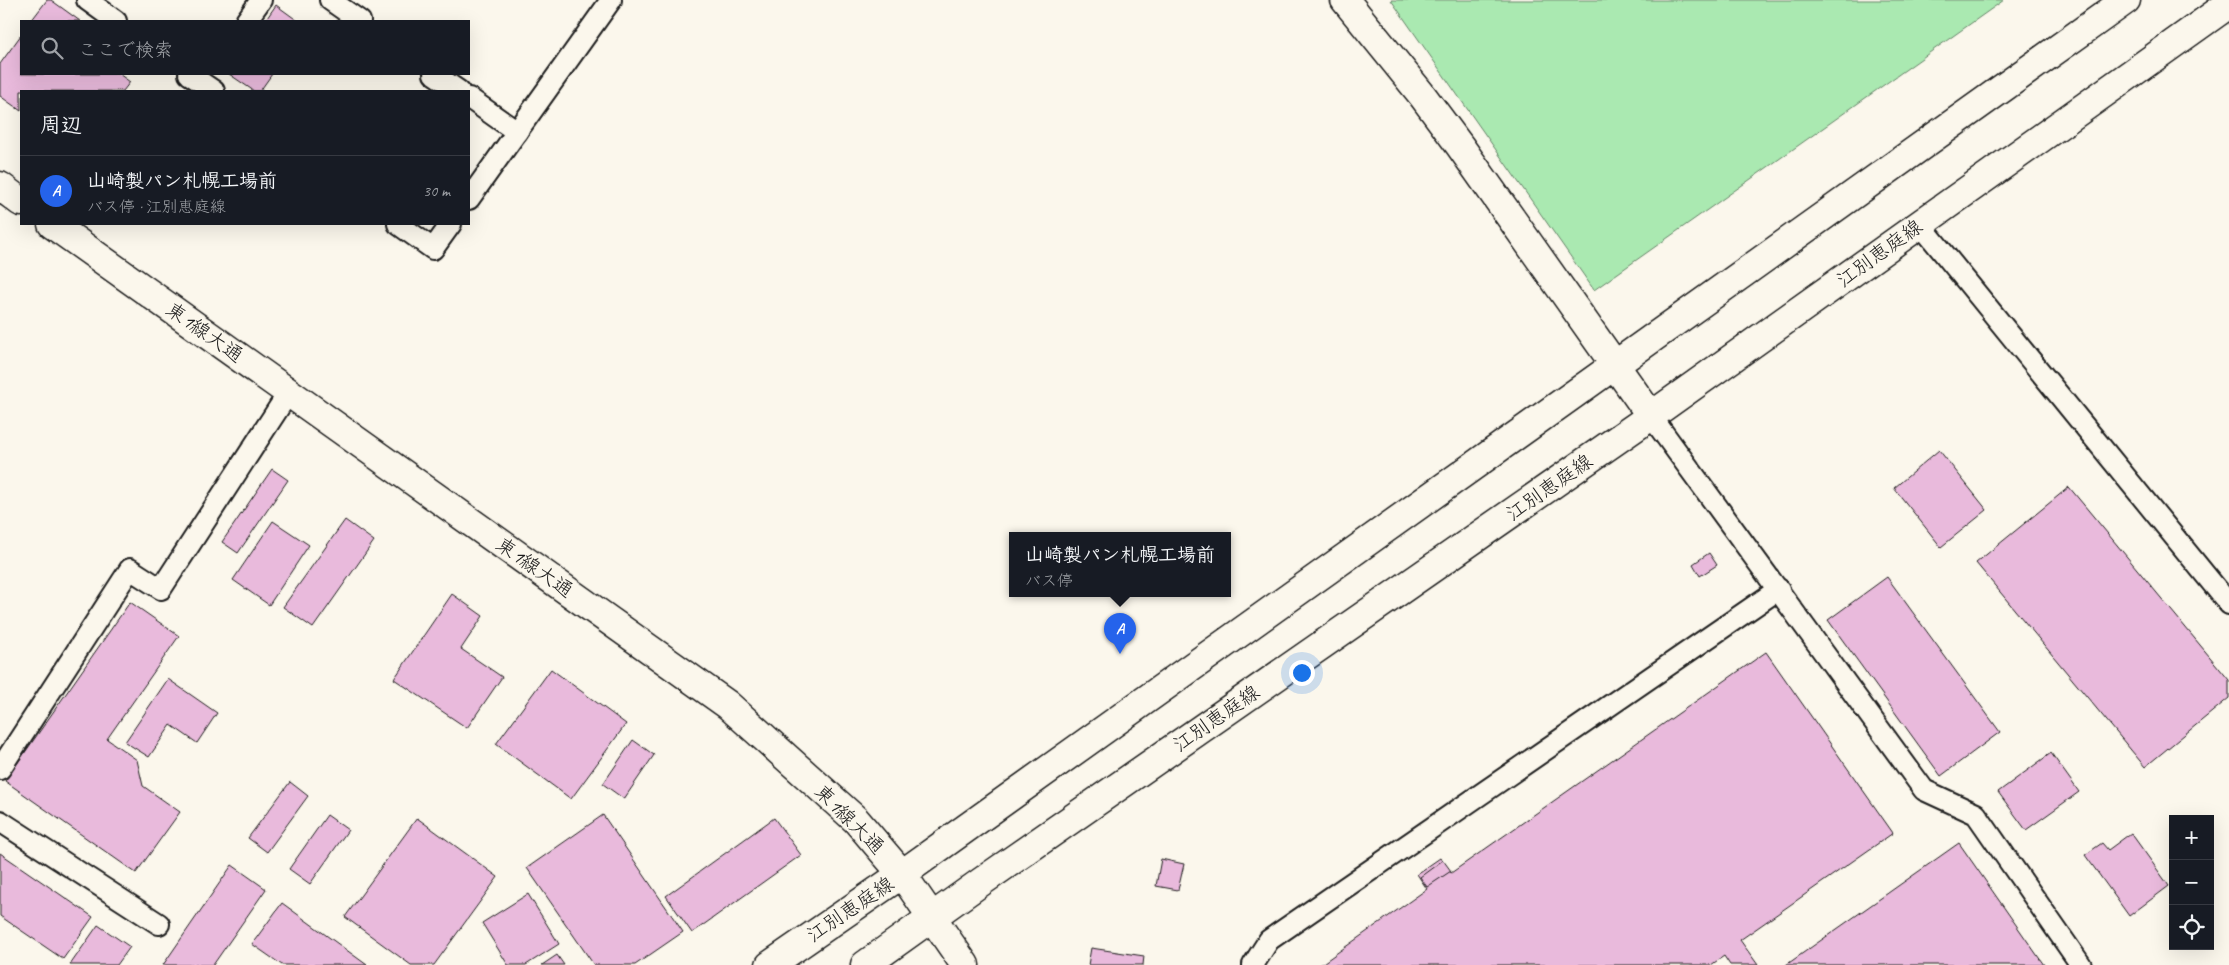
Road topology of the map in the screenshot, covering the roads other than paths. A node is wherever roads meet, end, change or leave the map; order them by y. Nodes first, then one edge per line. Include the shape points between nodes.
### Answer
1 (87, 0) edge
2 (261, 0) edge
3 (330, 0) edge
4 (611, 0) edge
5 (1345, 0) edge
6 (2126, 0) edge
7 (2229, 4) edge
8 (115, 20) edge
9 (247, 20) edge
10 (359, 20) edge
11 (435, 75) edge
12 (458, 90) edge
13 (470, 99) edge
14 (517, 132) junction
15 (0, 186) edge
16 (470, 198) edge
17 (20, 201) edge
18 (1920, 224) junction
19 (53, 225) edge
20 (399, 225) edge
21 (450, 225) edge
22 (1615, 366) junction
23 (289, 392) junction
24 (1651, 416) junction
25 (1779, 589) junction
26 (2229, 604) edge
27 (0, 768) edge
28 (0, 821) edge
29 (902, 874) junction
30 (931, 917) junction
31 (159, 924) dead end
32 (770, 965) edge
33 (865, 965) edge
34 (965, 965) edge
35 (1253, 965) edge
36 (2081, 965) edge

1 - 8 lane
2 - 9 lane
3 - 10 lane
4 - 14 lane
5 - 22 main road via 1455,138
6 - 22 main road, 江別恵庭線
7 - 18 main road, 江別恵庭線
11 - 12 lane
13 - 14 lane
14 - 16 lane
15 - 17 main road
18 - 24 main road, 江別恵庭線
18 - 26 lane
19 - 23 main road, 東1線大通
20 - 21 lane via 433,249
22 - 24 main road
22 - 29 main road, 江別恵庭線
23 - 27 lane via 161,589 130,569
23 - 29 main road, 東1線大通 via 728,705 856,820
24 - 25 lane
24 - 30 main road, 江別恵庭線
25 - 35 lane via 1269,940
25 - 36 lane via 1924,790 1976,814
28 - 31 lane
29 - 30 main road, 東1線大通
29 - 32 main road, 江別恵庭線
30 - 33 main road, 江別恵庭線
30 - 34 main road, 東1線大通

